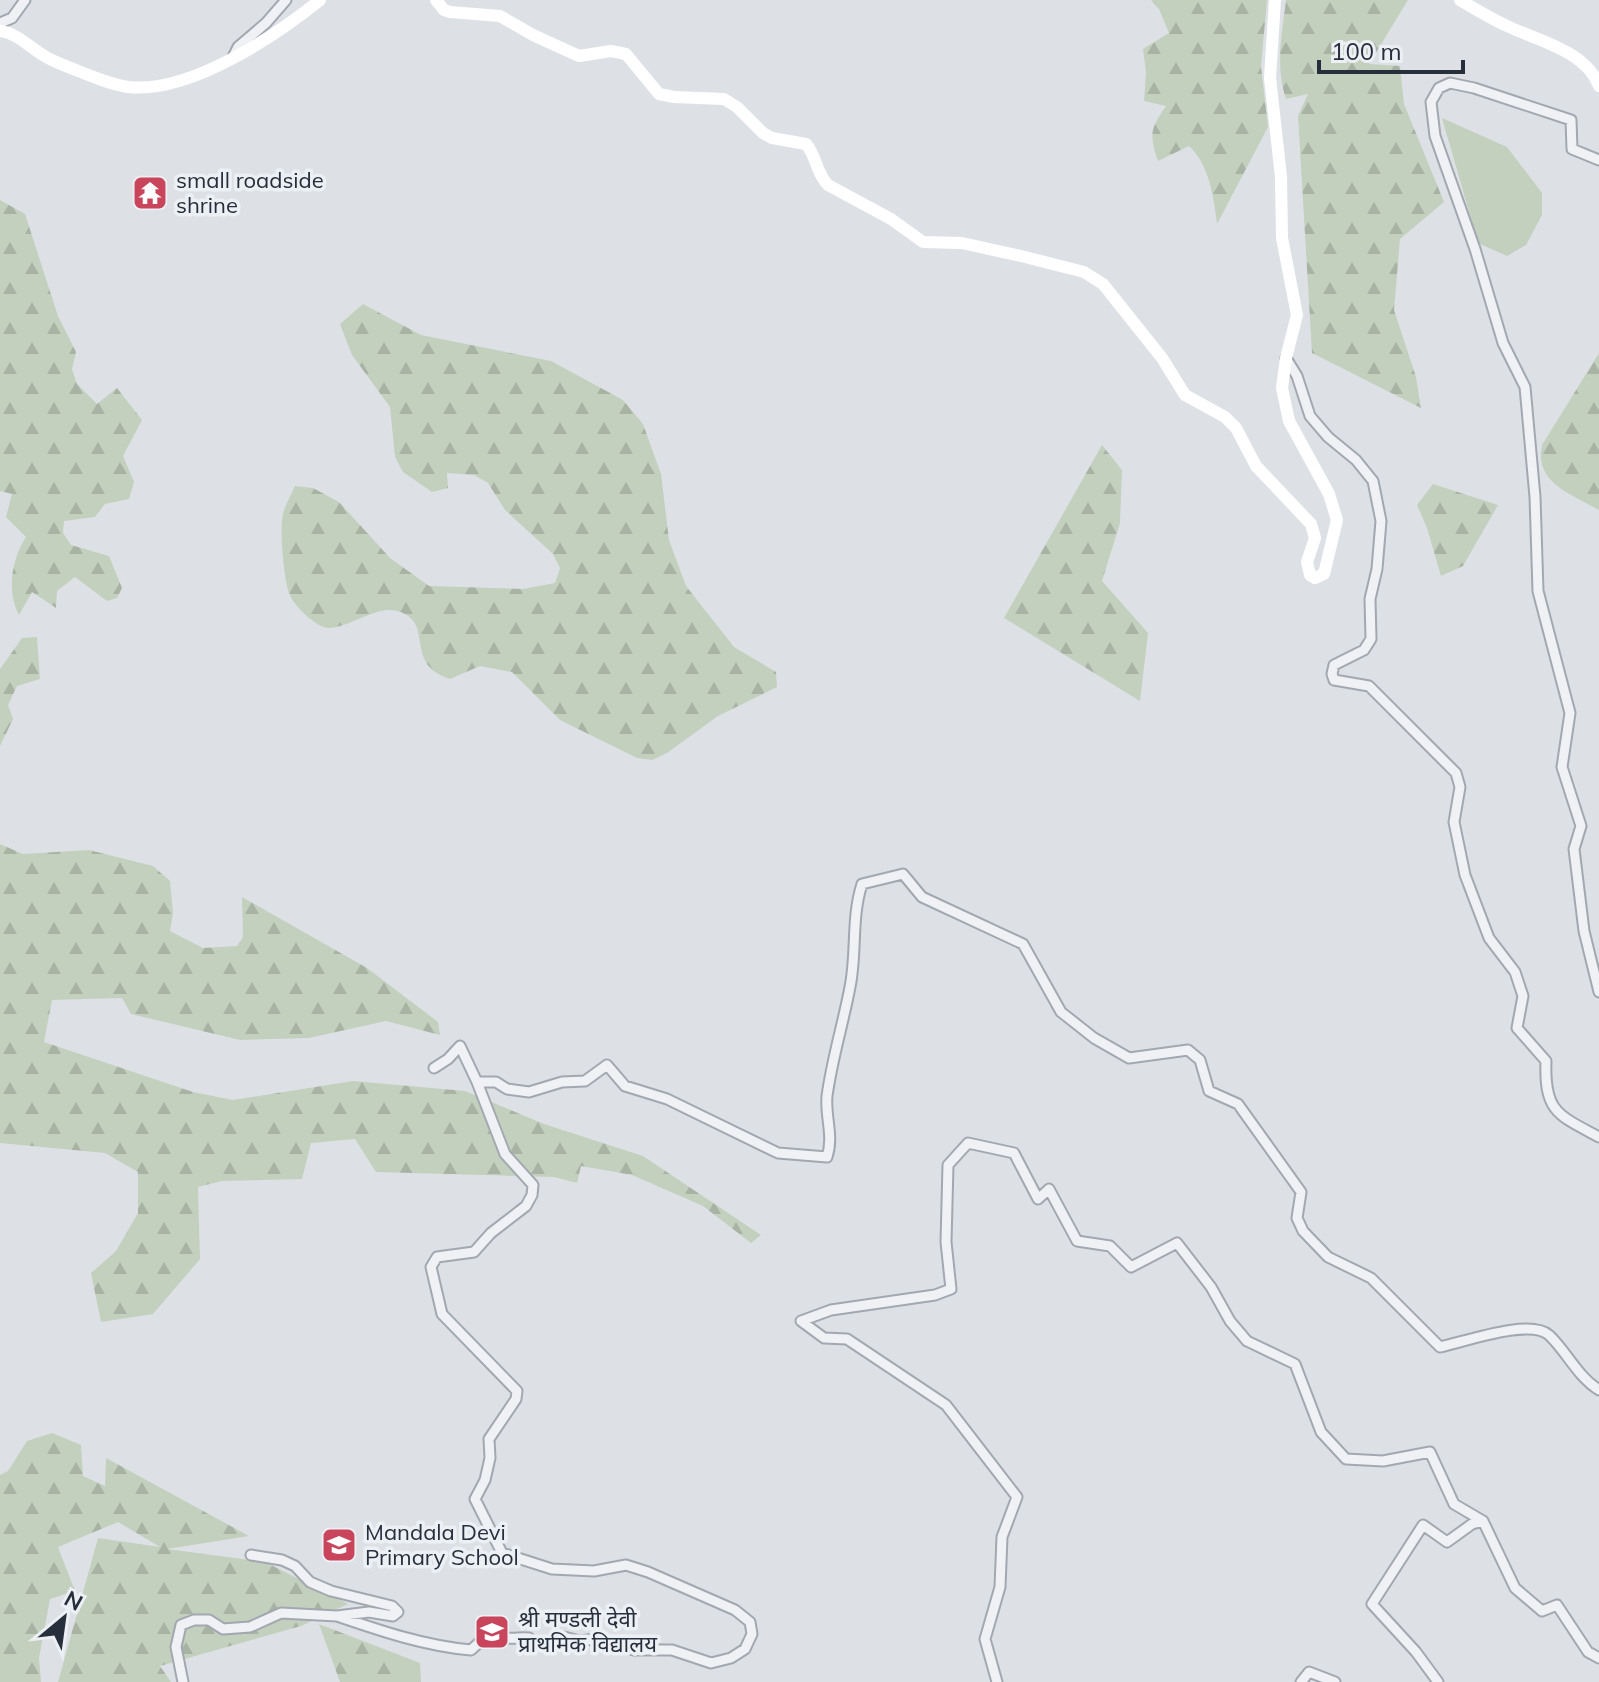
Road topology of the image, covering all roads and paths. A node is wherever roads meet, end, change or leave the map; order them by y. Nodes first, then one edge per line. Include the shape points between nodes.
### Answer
1 (25, 0) edge
2 (286, 0) edge
3 (320, 0) edge
4 (436, 0) edge
5 (1275, 0) edge
6 (1460, 0) edge
7 (0, 23) edge
8 (0, 31) edge
9 (233, 57) junction
10 (1599, 86) edge
11 (1599, 160) edge
12 (1286, 358) junction
13 (1599, 992) edge
14 (434, 1068) dead end
15 (477, 1082) junction
16 (1599, 1137) edge
17 (1599, 1390) edge
18 (1483, 1521) junction
19 (251, 1555) dead end
20 (337, 1616) junction
21 (1599, 1658) edge
22 (183, 1682) edge
23 (997, 1682) edge
24 (1301, 1682) edge
25 (1335, 1682) edge
26 (1438, 1682) edge

1 - 7 street via 12,18
2 - 9 street
3 - 9 main road
4 - 12 main road via 450,12 507,18 579,56 626,54 665,96 732,102 763,133 806,144 828,185 891,219 916,240 1021,256 1084,272 1103,284 1185,395 1236,428 1256,466 1311,524 1315,538 1307,562 1315,578 1324,574 1337,520 1329,494 1289,421 1282,388
5 - 12 main road via 1270,78 1282,238 1297,315
6 - 10 main road via 1578,60
8 - 9 main road via 64,65 131,87 179,82
11 - 13 street via 1572,149 1571,120 1450,83 1439,88 1431,102 1435,136 1503,343 1525,387 1538,591 1570,713 1562,767 1581,826 1574,849 1584,931
12 - 16 street via 1310,416 1373,481 1381,521 1370,599 1371,639 1364,650 1334,665 1334,680 1369,686 1456,773 1460,787 1454,822 1465,875 1489,938 1515,972 1523,996 1517,1028 1546,1061 1545,1089 1552,1103 1564,1118
14 - 15 street via 460,1046
15 - 17 street via 529,1092 585,1081 607,1065 625,1086 667,1099 778,1153 827,1157 827,1100 851,985 855,905 862,884 903,874 922,897 1023,944 1061,1012 1094,1038 1129,1058 1188,1050 1200,1060 1209,1091 1238,1104 1301,1192 1297,1218 1303,1231 1328,1257 1371,1278 1440,1347 1529,1327 1547,1333 1586,1382
15 - 20 street via 505,1154 533,1185 526,1206 474,1252 437,1257 431,1267 442,1314 517,1391 489,1439 485,1480 475,1499 487,1527 502,1553 514,1558 552,1569 594,1571 626,1565 648,1572 735,1610 750,1622 752,1634 745,1649 711,1663 672,1650 634,1650 564,1637 535,1645 529,1638 501,1634 486,1636 471,1650 443,1647
18 - 21 street via 1515,1588 1542,1611 1557,1605 1588,1652
18 - 23 street via 1454,1504 1430,1452 1383,1461 1346,1459 1321,1432 1295,1364 1247,1341 1177,1243 1131,1267 1110,1246 1077,1241 1049,1189 1038,1199 1014,1153 968,1143 948,1165 951,1289 831,1310 801,1321 824,1338 847,1339 946,1405 1017,1497 1002,1537 1000,1587 985,1639
18 - 26 street via 1447,1542 1423,1525 1372,1604
19 - 20 street via 282,1560 310,1582 398,1612
20 - 22 street via 281,1613 250,1627 223,1629 209,1620 181,1625 176,1647
24 - 25 street via 1309,1672

